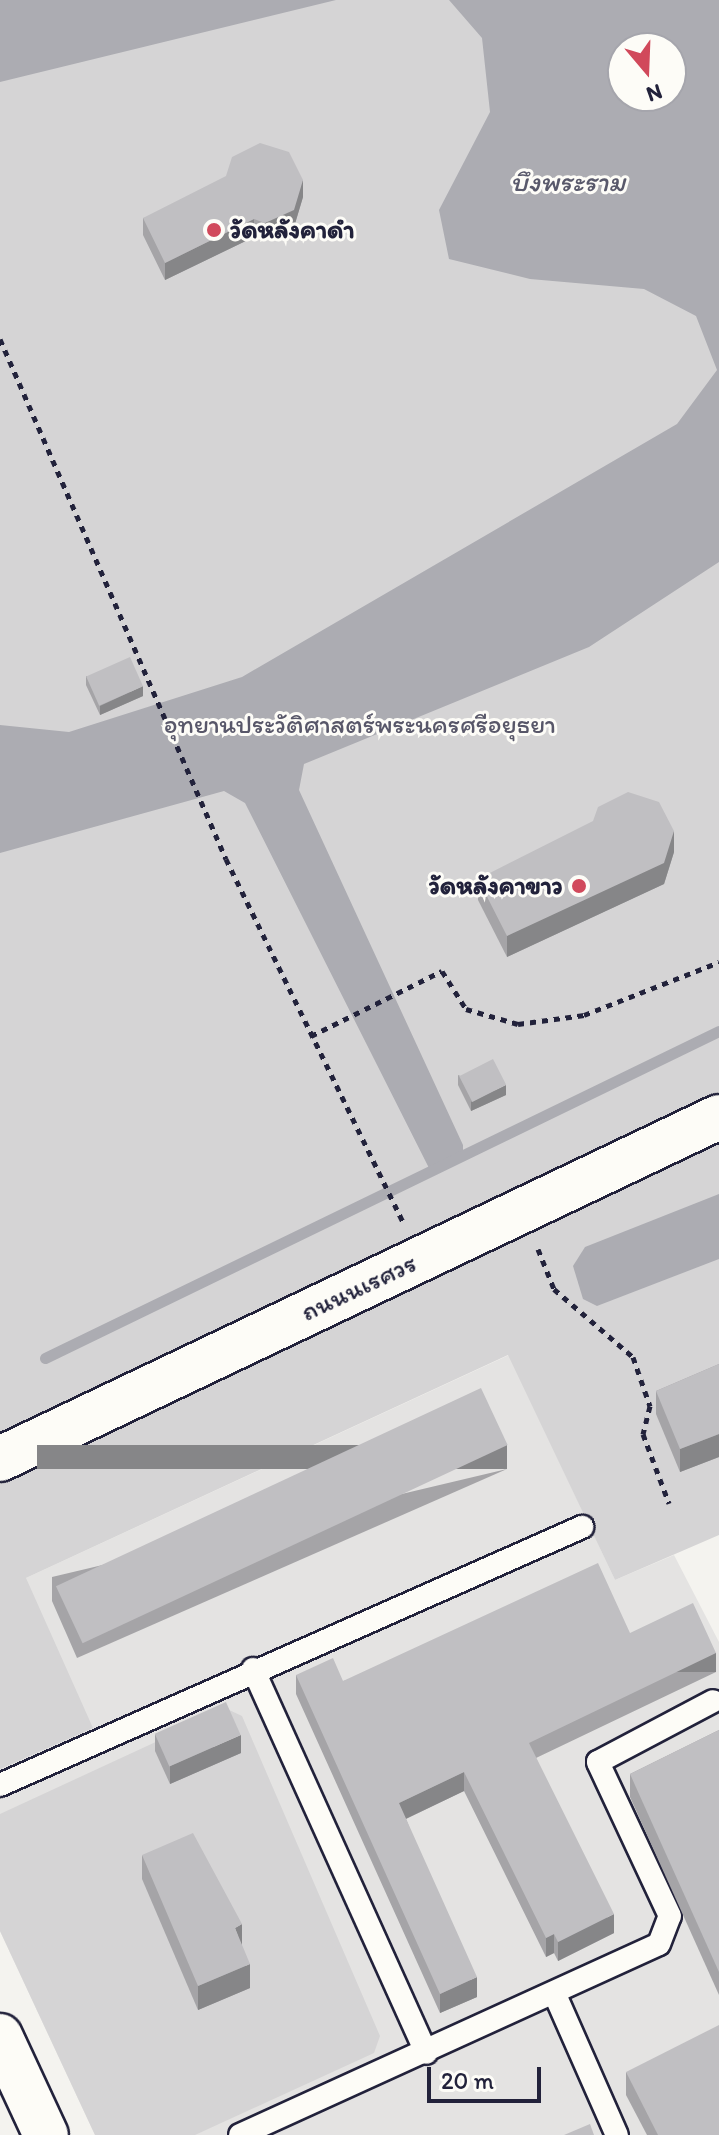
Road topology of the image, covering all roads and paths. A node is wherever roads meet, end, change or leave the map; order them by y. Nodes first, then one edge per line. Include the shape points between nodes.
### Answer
1 (0, 339) edge
2 (719, 962) edge
3 (311, 1036) junction
4 (719, 1117) edge
5 (396, 1208) dead end
6 (523, 1210) junction
7 (0, 1459) edge
8 (669, 1503) dead end
9 (582, 1527) dead end
10 (253, 1669) junction
11 (713, 1701) dead end
12 (0, 1785) edge
13 (556, 1997) junction
14 (0, 2036) edge
15 (426, 2053) junction
16 (46, 2135) edge
17 (240, 2135) edge
18 (617, 2135) edge

1 - 3 path via 202,802
2 - 3 path via 584,1015 518,1024 466,1009 442,971
3 - 5 path
4 - 6 street, ถนนนเรศวร
6 - 7 street, ถนนนเรศวร
6 - 8 path via 554,1289 633,1357 650,1406 643,1434
9 - 10 lane
10 - 12 lane
10 - 15 lane
11 - 13 lane via 598,1762 670,1916 670,1931 659,1944
13 - 15 lane
13 - 18 lane
14 - 16 street
15 - 17 lane

